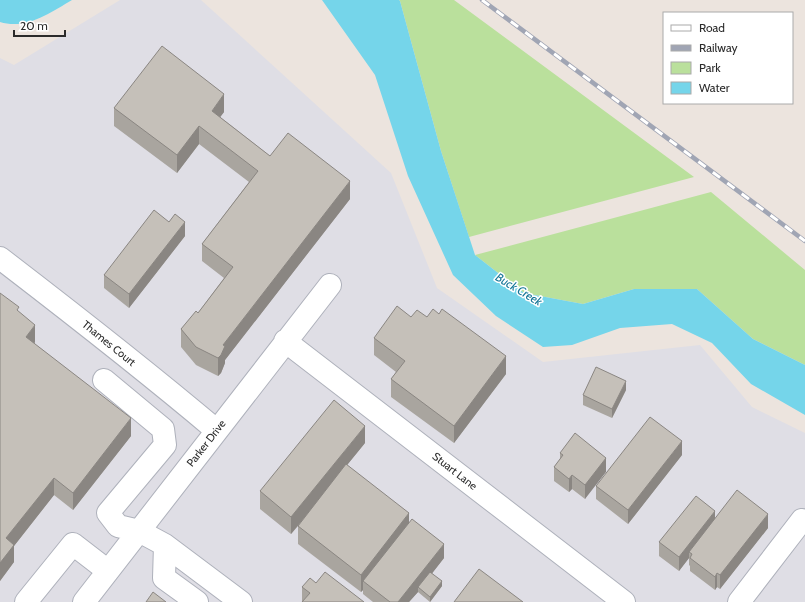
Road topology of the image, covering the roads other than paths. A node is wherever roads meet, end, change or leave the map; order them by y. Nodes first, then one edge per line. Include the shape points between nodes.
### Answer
1 (0, 258) edge
2 (330, 285) dead end
3 (285, 341) junction
4 (104, 380) dead end
5 (216, 430) junction
6 (802, 520) dead end
7 (139, 531) junction
8 (165, 545) junction
9 (108, 571) junction
10 (236, 601) edge
11 (26, 602) edge
12 (84, 602) edge
13 (197, 602) edge
14 (624, 602) edge
15 (740, 602) edge

1 - 5 street, Thames Court
2 - 3 street, Parker Drive
3 - 5 street, Parker Drive
3 - 14 street, Stuart Lane
4 - 7 street via 163,429 166,445 108,513 118,526
5 - 7 street, Parker Drive
6 - 15 street
7 - 8 street
7 - 9 street, Parker Drive
8 - 10 street
8 - 13 street via 164,578
9 - 11 street via 73,544
9 - 12 street, Parker Drive

